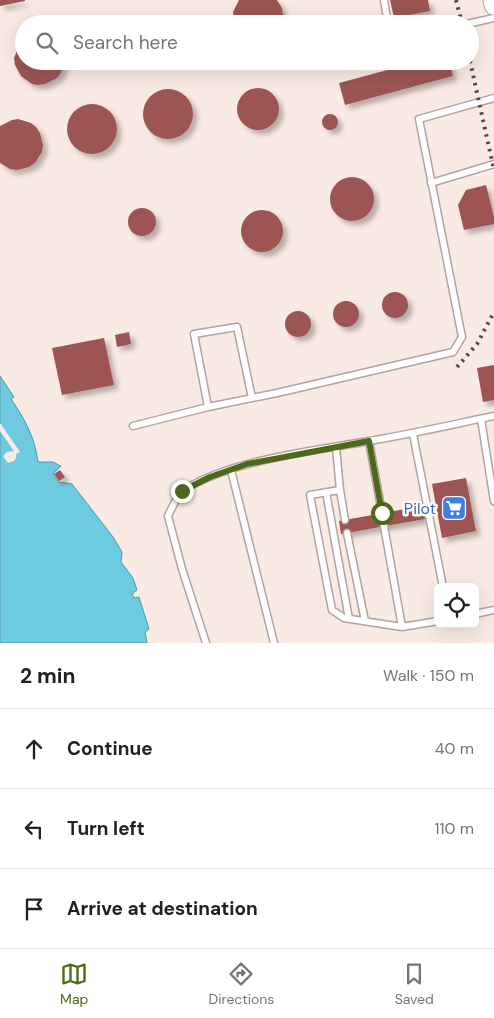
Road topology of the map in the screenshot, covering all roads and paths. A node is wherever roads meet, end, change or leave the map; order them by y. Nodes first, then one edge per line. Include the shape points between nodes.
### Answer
1 (384, 0) edge
2 (493, 0) edge
3 (494, 4) edge
4 (386, 15) edge
5 (494, 18) edge
6 (479, 21) edge
7 (494, 98) edge
8 (494, 164) edge
9 (431, 183) junction
10 (252, 398) junction
11 (208, 407) junction
12 (494, 416) edge
13 (481, 419) junction
14 (133, 426) dead end
15 (413, 434) junction
16 (369, 441) junction
17 (336, 447) junction
18 (491, 461) edge
19 (231, 470) junction
20 (340, 490) junction
21 (326, 492) junction
22 (494, 501) edge
23 (382, 513) dead end
24 (345, 520) dead end
25 (384, 526) dead end
26 (348, 533) dead end
27 (442, 583) edge
28 (494, 610) edge
29 (479, 613) edge
30 (349, 619) junction
31 (365, 622) junction
32 (434, 622) edge
33 (402, 627) junction
34 (206, 643) edge
35 (274, 643) edge

1 - 4 lane
2 - 3 main road
5 - 6 lane
7 - 9 lane via 419,119
8 - 9 lane
9 - 10 lane via 462,337 453,352
10 - 11 lane
10 - 11 lane via 237,327 194,334
11 - 14 lane
12 - 13 lane
13 - 15 lane
13 - 18 lane
15 - 16 lane
15 - 27 lane
16 - 17 lane
16 - 23 lane
17 - 19 lane
17 - 20 lane
18 - 22 lane
19 - 34 lane via 182,491 168,516
19 - 35 lane
20 - 21 lane
20 - 24 lane
21 - 30 lane
21 - 30 lane via 310,495 332,610
25 - 33 lane
26 - 31 lane
28 - 29 lane
30 - 31 lane
31 - 33 lane
32 - 33 lane

